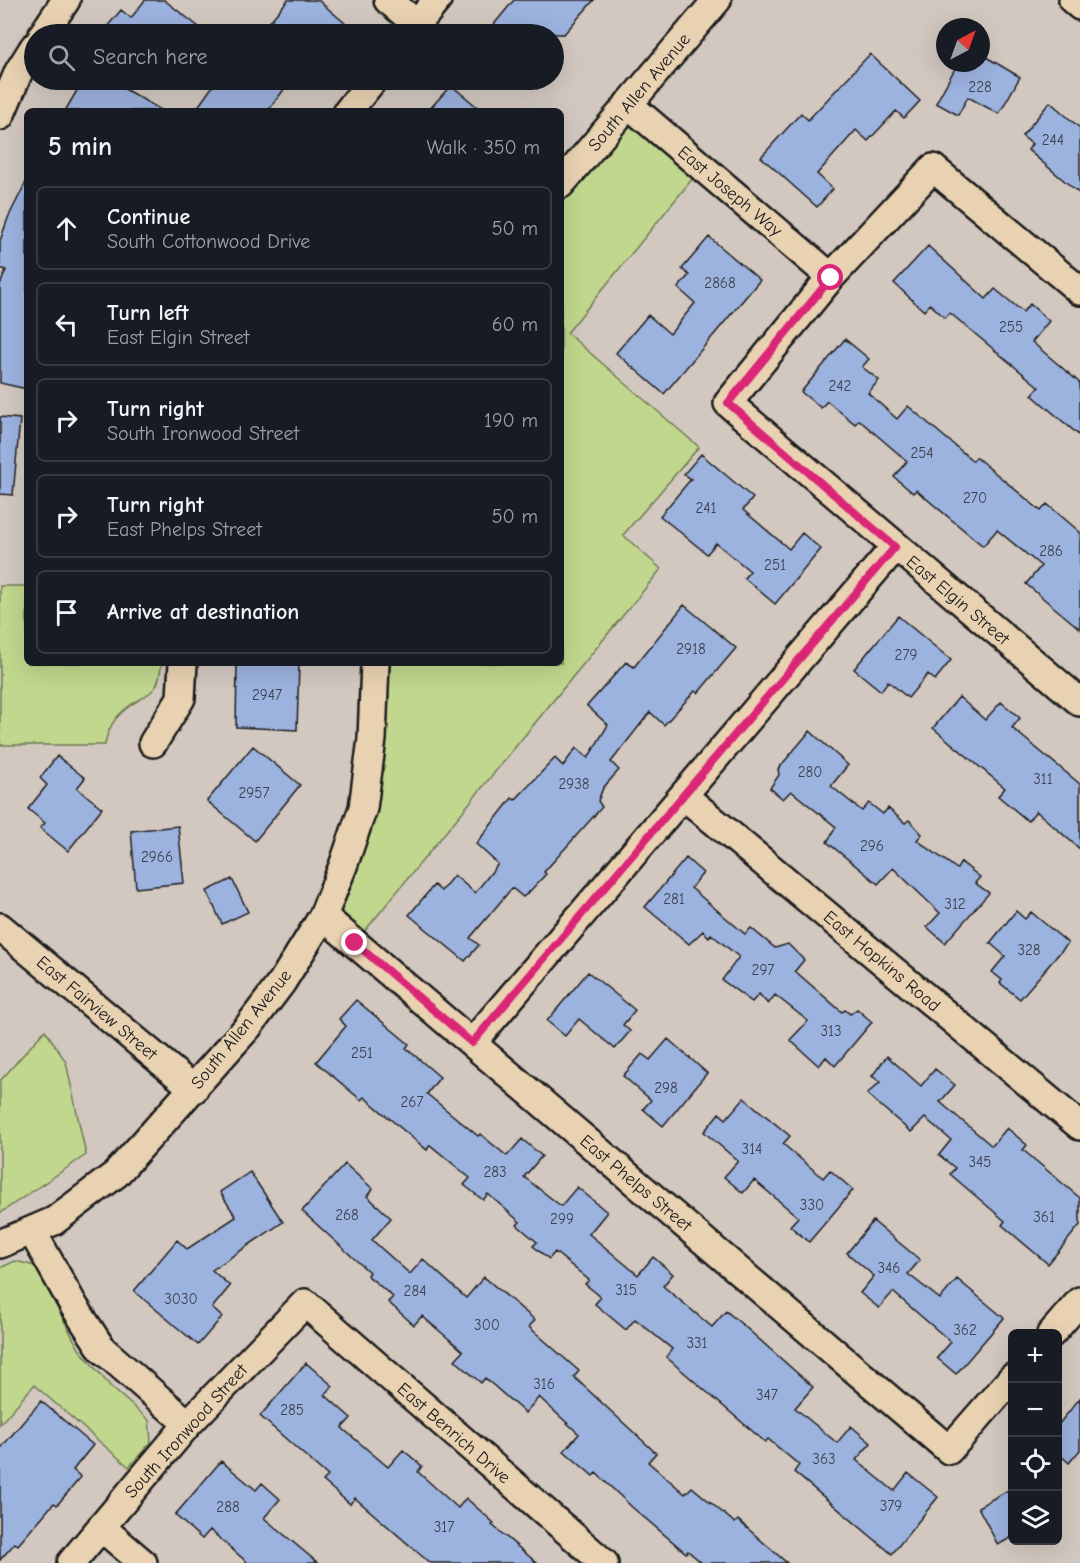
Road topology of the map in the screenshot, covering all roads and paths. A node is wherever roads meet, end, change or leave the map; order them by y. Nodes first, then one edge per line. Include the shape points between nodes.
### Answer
1 (66, 0) edge
2 (388, 0) edge
3 (437, 0) edge
4 (717, 0) edge
5 (1073, 0) edge
6 (1080, 6) edge
7 (50, 24) edge
8 (409, 24) edge
9 (417, 24) edge
10 (24, 53) edge
11 (9, 63) edge
12 (365, 90) edge
13 (628, 104) junction
14 (350, 108) edge
15 (0, 116) edge
16 (564, 180) edge
17 (831, 278) junction
18 (1080, 291) edge
19 (895, 547) junction
20 (183, 666) edge
21 (375, 666) edge
22 (1080, 702) edge
23 (153, 742) dead end
24 (684, 796) junction
25 (323, 916) junction
26 (0, 927) edge
27 (472, 1043) junction
28 (194, 1089) junction
29 (1080, 1126) edge
30 (32, 1231) junction
31 (0, 1244) edge
32 (1080, 1301) edge
33 (305, 1303) joint
34 (1055, 1329) edge
35 (1008, 1383) edge
36 (188, 1424) junction
37 (101, 1527) junction
38 (71, 1563) edge
39 (143, 1563) edge
40 (604, 1563) edge

1 - 7 street
2 - 8 street
3 - 9 street
4 - 13 street, South Allen Avenue
5 - 6 street
10 - 11 street
11 - 15 street
12 - 14 street
13 - 16 street, South Allen Avenue
13 - 17 street, East Joseph Way
17 - 18 street via 933,168
17 - 19 street, East Elgin Street via 728,403
19 - 22 street, East Elgin Street
19 - 24 street
20 - 23 street via 181,698
21 - 25 street, South Allen Avenue via 372,739 363,808
24 - 27 street
24 - 29 street, East Hopkins Road
25 - 27 street, East Phelps Street
25 - 28 street, South Allen Avenue via 282,982
26 - 28 street, East Fairview Street
27 - 35 street, East Phelps Street via 949,1450
28 - 30 street, South Allen Avenue via 116,1174 54,1221
30 - 31 street, South Allen Avenue
30 - 36 street via 102,1349
32 - 34 street
33 - 36 street, South Ironwood Street
33 - 40 street, East Benrich Drive
36 - 37 street, South Ironwood Street
37 - 38 street, South Ironwood Street
37 - 39 street

